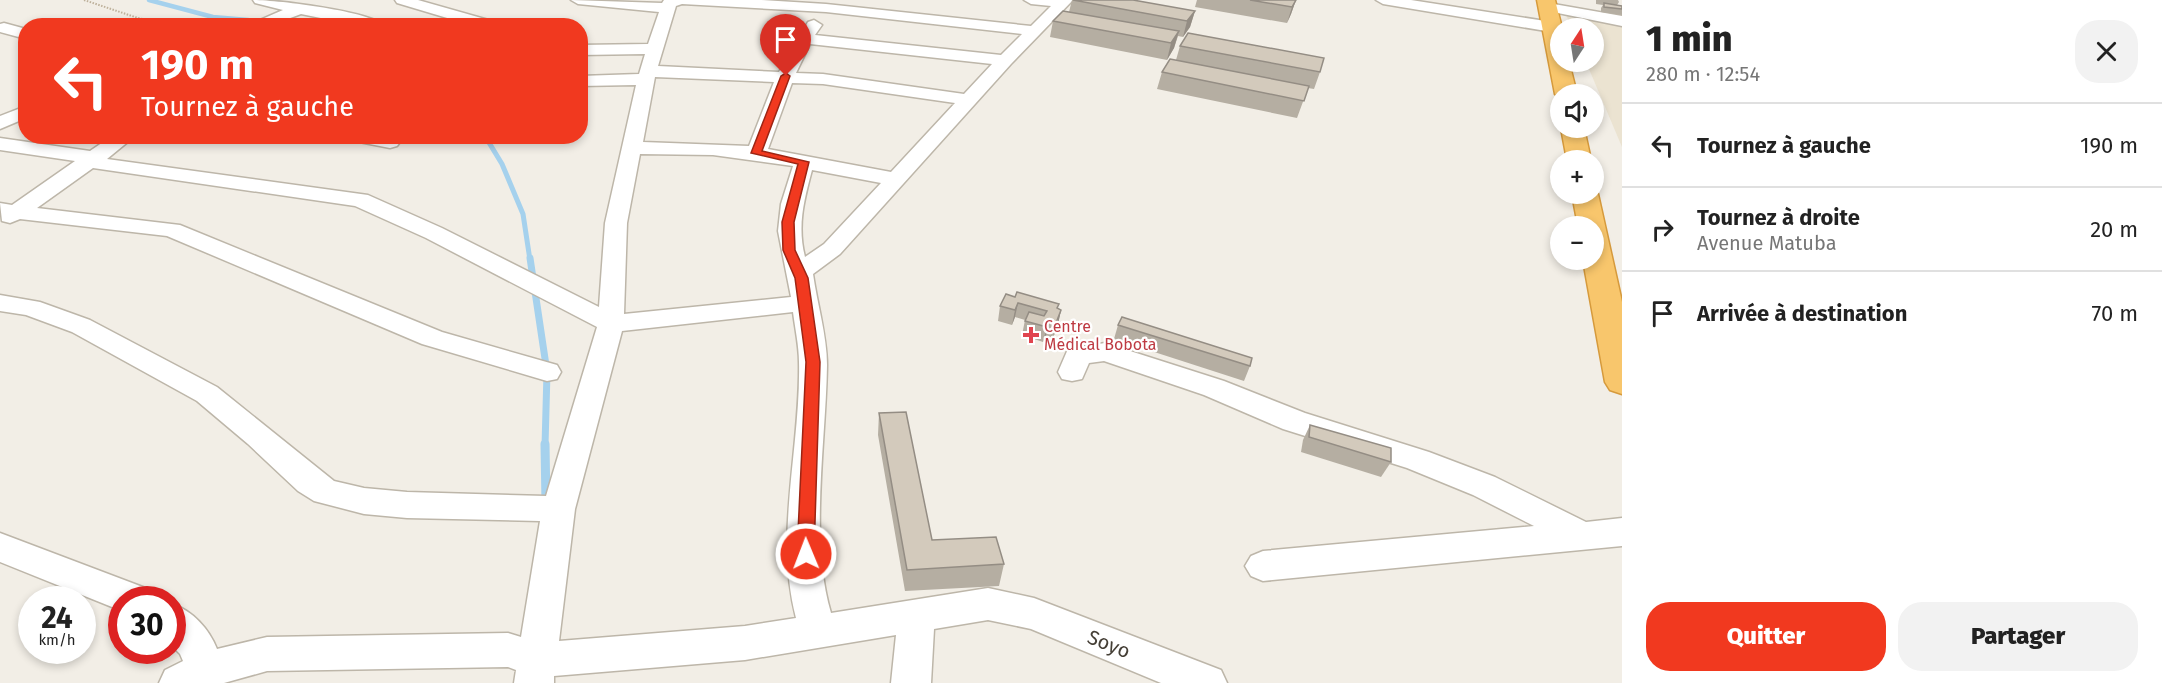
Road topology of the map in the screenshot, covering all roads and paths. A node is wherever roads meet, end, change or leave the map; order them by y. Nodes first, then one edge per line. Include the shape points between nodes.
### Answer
1 (84, 0) edge
2 (260, 0) edge
3 (323, 0) edge
4 (402, 0) edge
5 (578, 0) edge
6 (1031, 0) edge
7 (1383, 0) edge
8 (1064, 2) edge
9 (830, 4) edge
10 (666, 8) junction
11 (296, 10) junction
12 (1549, 12) edge
13 (138, 18) edge
14 (274, 18) edge
15 (356, 18) edge
16 (465, 18) edge
17 (1622, 21) edge
18 (4, 28) dead end
19 (1034, 31) junction
20 (18, 32) edge
21 (804, 39) junction
22 (588, 52) edge
23 (1005, 60) junction
24 (649, 67) junction
25 (786, 76) junction
26 (588, 79) edge
27 (1564, 84) edge
28 (969, 100) junction
29 (0, 101) edge
30 (18, 107) edge
31 (18, 113) edge
32 (0, 123) edge
33 (0, 144) edge
34 (114, 144) edge
35 (632, 148) junction
36 (756, 153) junction
37 (93, 158) junction
38 (804, 162) junction
39 (894, 179) junction
40 (5, 215) edge
41 (1603, 270) edge
42 (800, 272) junction
43 (0, 303) edge
44 (804, 303) junction
45 (1616, 322) edge
46 (611, 324) junction
47 (547, 372) dead end
48 (1072, 372) dead end
49 (1622, 382) edge
50 (558, 509) junction
51 (1622, 532) edge
52 (1584, 536) junction
53 (0, 547) edge
54 (1263, 566) dead end
55 (108, 589) edge
56 (917, 615) junction
57 (818, 631) junction
58 (186, 634) edge
59 (536, 671) edge
60 (192, 676) edge
61 (911, 683) edge
62 (1207, 683) edge

1 - 13 path
2 - 11 street
3 - 11 street
4 - 16 street
5 - 10 street
6 - 8 street
7 - 12 street
8 - 19 street
9 - 10 street via 682,0 673,1
9 - 19 street
9 - 21 street
10 - 24 street
11 - 14 street
11 - 15 street
12 - 17 street
12 - 27 highway
18 - 20 street
19 - 23 street
21 - 23 street
21 - 25 street
22 - 24 street
23 - 28 street
24 - 25 street
24 - 26 street
24 - 35 street
25 - 28 street
25 - 36 street
28 - 39 street
29 - 30 street
31 - 32 street
33 - 37 street
34 - 37 street
35 - 36 street via 713,148
35 - 46 street via 616,224
36 - 38 street
37 - 40 street
37 - 46 street via 101,164 360,200 434,233
38 - 39 street
38 - 42 street via 788,222 789,250
39 - 42 street via 832,249
40 - 47 street via 172,230 432,338
41 - 45 highway
42 - 44 street
43 - 50 street via 30,308 81,326 207,394 325,492 407,505
44 - 46 street
44 - 57 street via 813,362 804,535 807,592
45 - 49 highway
46 - 50 street
48 - 52 street via 1078,355 1105,352 1462,477
50 - 59 street
51 - 52 street
52 - 54 street
53 - 55 street
56 - 57 street, Soyo
56 - 61 street
56 - 62 street, Soyo via 988,604 1010,607
57 - 59 street, Soyo
58 - 60 street via 196,644
59 - 60 street via 508,650 267,654

